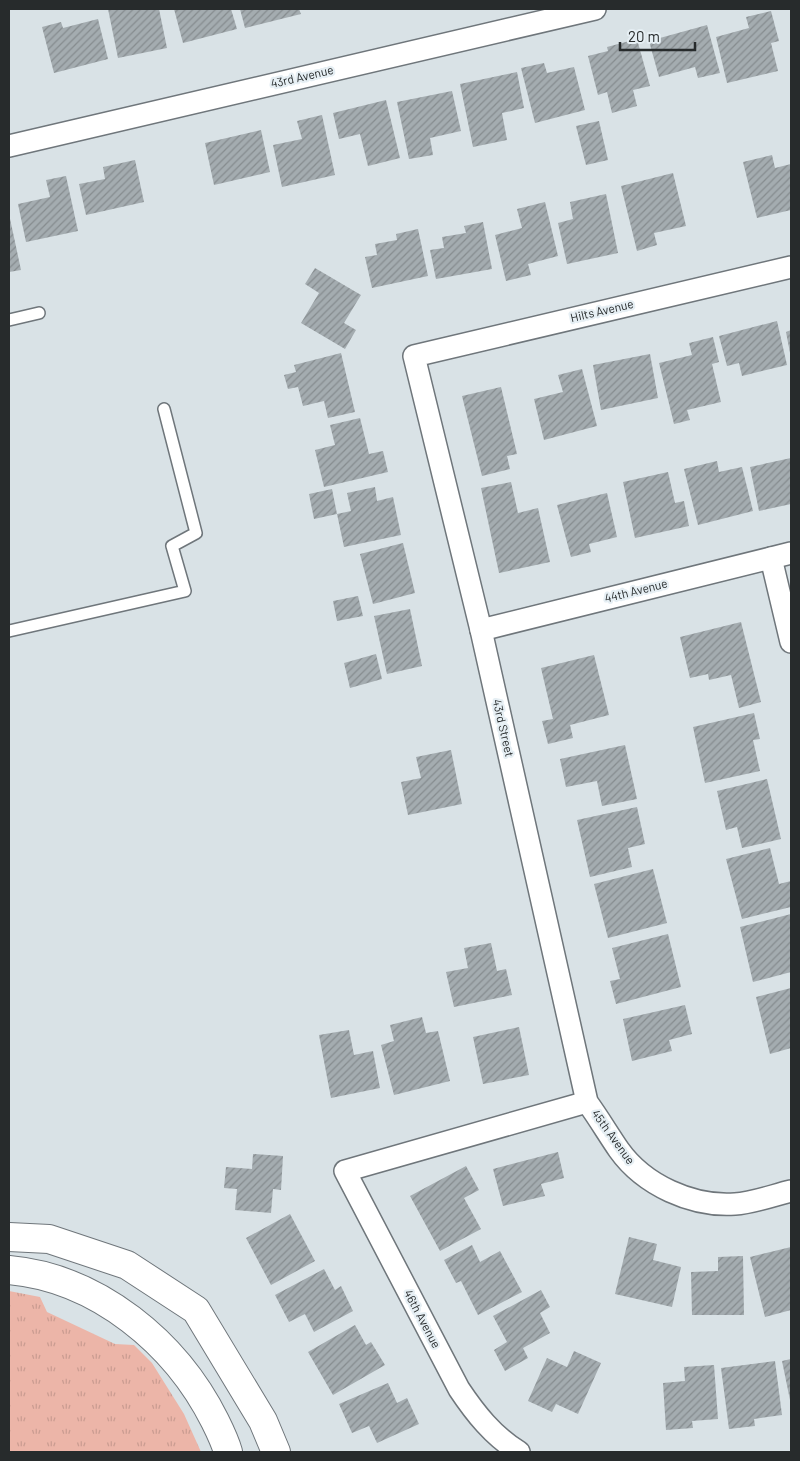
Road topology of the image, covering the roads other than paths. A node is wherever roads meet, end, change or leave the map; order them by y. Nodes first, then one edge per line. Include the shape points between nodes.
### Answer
1 (595, 9) edge
2 (9, 146) edge
3 (791, 266) edge
4 (39, 313) dead end
5 (9, 320) edge
6 (414, 356) joint
7 (164, 409) dead end
8 (791, 553) edge
9 (771, 558) junction
10 (481, 630) junction
11 (9, 631) edge
12 (791, 642) edge
13 (587, 1102) junction
14 (345, 1171) joint
15 (791, 1191) edge
16 (9, 1237) edge
17 (9, 1270) edge
18 (228, 1452) edge
19 (276, 1452) edge
20 (518, 1452) edge

1 - 2 street, 43rd Avenue
3 - 6 street, Hilts Avenue
4 - 5 lane
6 - 10 street, 43rd Street
7 - 11 lane via 196,533 172,546 186,591
8 - 9 street, 44th Avenue
9 - 10 street, 44th Avenue
9 - 12 street
10 - 13 street, 43rd Street
13 - 14 street, 45th Avenue
13 - 15 street, 45th Avenue via 619,1150 637,1170 683,1196 710,1203 736,1204
14 - 20 street, 46th Avenue via 458,1389 492,1432
16 - 19 highway via 49,1239 127,1265 196,1310 263,1422
17 - 18 highway via 41,1275 72,1286 128,1317 153,1337 176,1360 204,1399

